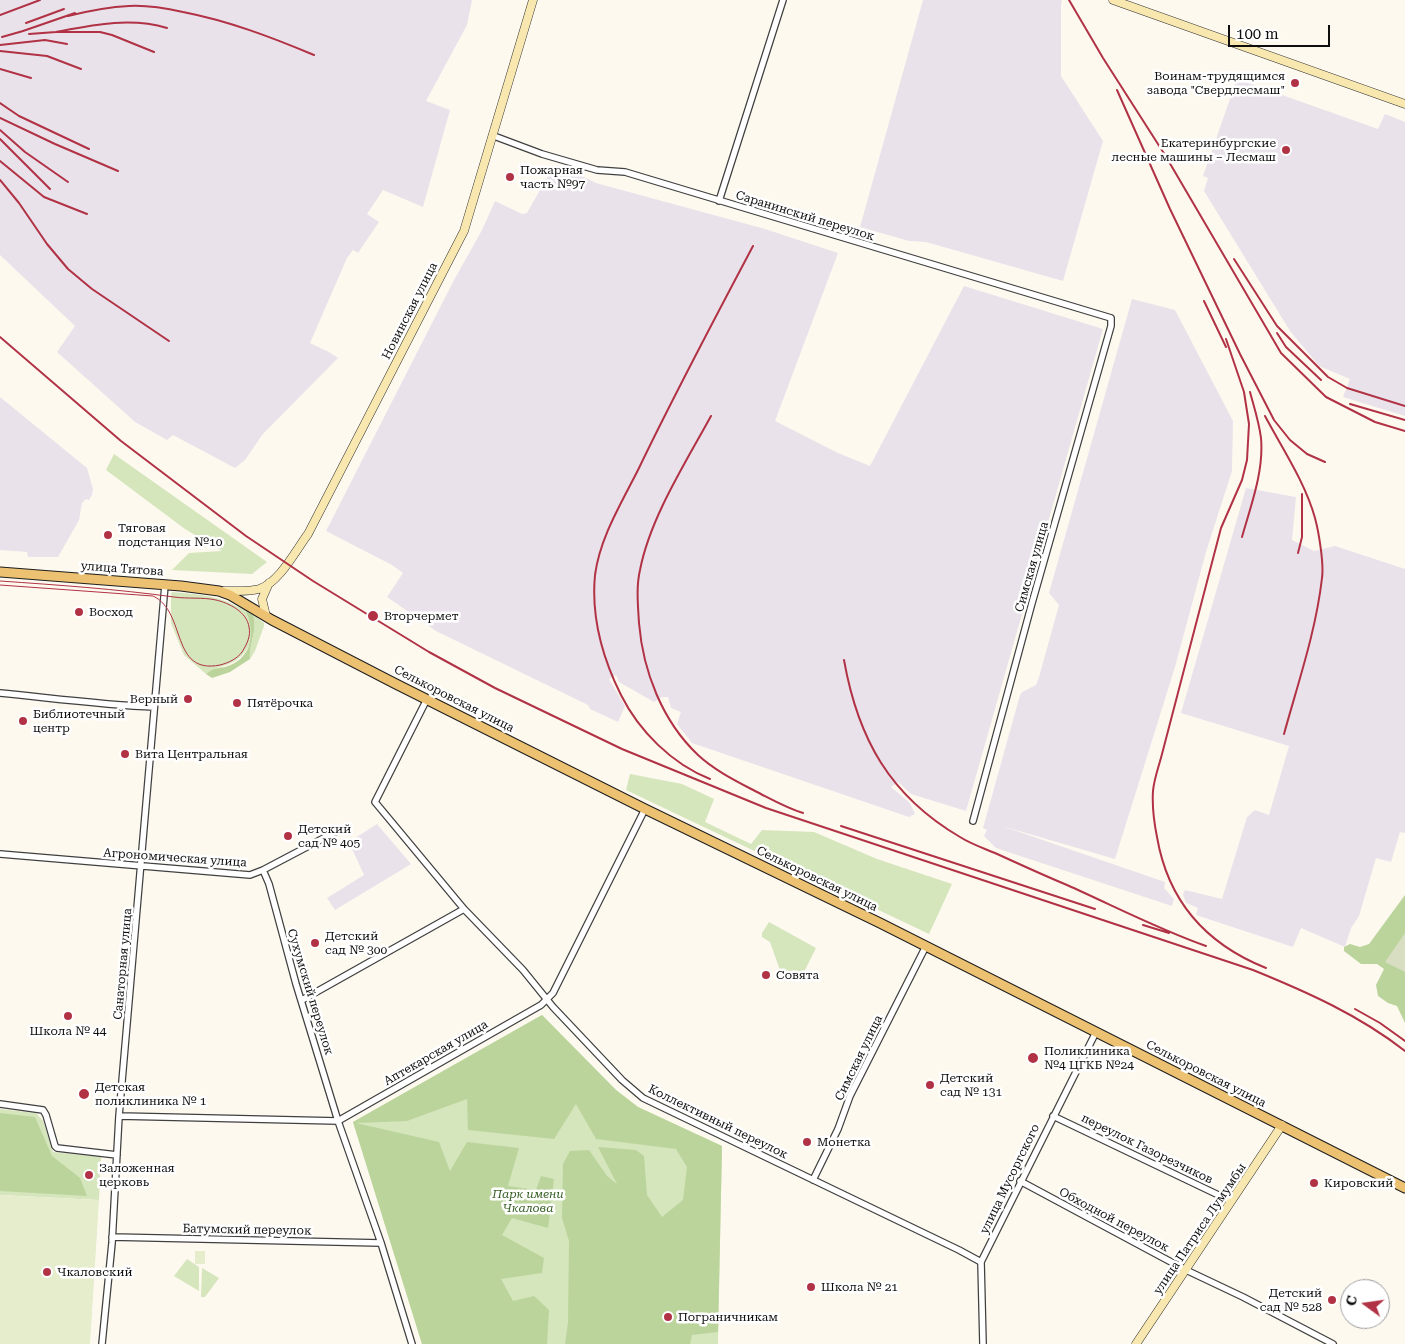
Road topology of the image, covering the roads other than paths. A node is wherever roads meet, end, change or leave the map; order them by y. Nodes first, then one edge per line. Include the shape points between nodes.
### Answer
1 (533, 0) edge
2 (783, 0) edge
3 (1113, 0) edge
4 (1405, 104) edge
5 (494, 136) junction
6 (719, 201) junction
7 (1111, 318) joint
8 (0, 572) edge
9 (269, 583) junction
10 (165, 585) junction
11 (219, 591) junction
12 (242, 591) joint
13 (266, 616) junction
14 (0, 693) edge
15 (427, 700) junction
16 (154, 707) junction
17 (645, 809) junction
18 (973, 821) dead end
19 (339, 830) dead end
20 (0, 854) edge
21 (140, 865) junction
22 (263, 870) junction
23 (464, 909) junction
24 (926, 946) junction
25 (302, 1000) junction
26 (547, 1000) junction
27 (1096, 1032) junction
28 (0, 1104) edge
29 (119, 1116) junction
30 (1053, 1116) junction
31 (338, 1121) junction
32 (1282, 1126) junction
33 (117, 1154) junction
34 (813, 1180) junction
35 (1020, 1181) junction
36 (1405, 1188) edge
37 (1231, 1201) junction
38 (112, 1237) junction
39 (381, 1243) junction
40 (981, 1262) junction
41 (1186, 1270) junction
42 (102, 1344) edge
43 (412, 1344) edge
44 (982, 1344) edge
45 (1136, 1344) edge
46 (1333, 1344) edge

1 - 5 main road, Новинская улица
2 - 6 street
3 - 4 main road
5 - 6 street, Саранинский переулок via 588,168 625,172
5 - 9 main road, Новинская улица via 464,231 308,534
6 - 7 street, Саранинский переулок
7 - 18 street, Симская улица
8 - 10 main road, улица Титова
9 - 12 main road, Новинская улица via 259,589
9 - 13 main road via 262,599
10 - 11 main road, улица Титова
10 - 16 street, Санаторная улица
11 - 12 main road, улица Титова
11 - 13 main road, Селькоровская улица
13 - 15 main road, Селькоровская улица
14 - 16 street via 115,706
15 - 17 main road, Селькоровская улица
15 - 23 street, Коллективный переулок via 375,802
16 - 21 street, Санаторная улица
17 - 24 main road, Селькоровская улица
17 - 26 street, Аптекарская улица
19 - 22 street, Агрономическая улица
20 - 21 street, Агрономическая улица
21 - 22 street, Агрономическая улица via 250,875
21 - 29 street, Санаторная улица
22 - 25 street, Сухумский переулок
23 - 25 street
23 - 26 street, Коллективный переулок
24 - 27 main road, Селькоровская улица
24 - 34 street, Симская улица via 850,1096
25 - 31 street, Сухумский переулок
26 - 31 street, Аптекарская улица
26 - 34 street, Коллективный переулок via 643,1098
27 - 30 street, улица Мусоргского
27 - 32 main road, Селькоровская улица
28 - 33 street via 43,1110 57,1148
29 - 31 street
29 - 33 street, Санаторная улица
30 - 35 street, улица Мусоргского
30 - 37 street, переулок Газорезчиков
31 - 39 street, Сухумский переулок
32 - 36 main road, Селькоровская улица
32 - 37 main road, улица Патриса Лумумбы
33 - 38 street, Санаторная улица
34 - 40 street, Коллективный переулок
35 - 40 street, улица Мусоргского
35 - 41 street, Обходной переулок
37 - 41 main road, улица Патриса Лумумбы
38 - 39 street, Батумский переулок
38 - 42 street, Санаторная улица
39 - 43 street, Сухумский переулок
40 - 44 street, улица Мусоргского
41 - 45 main road, улица Патриса Лумумбы
41 - 46 street, Обходной переулок

